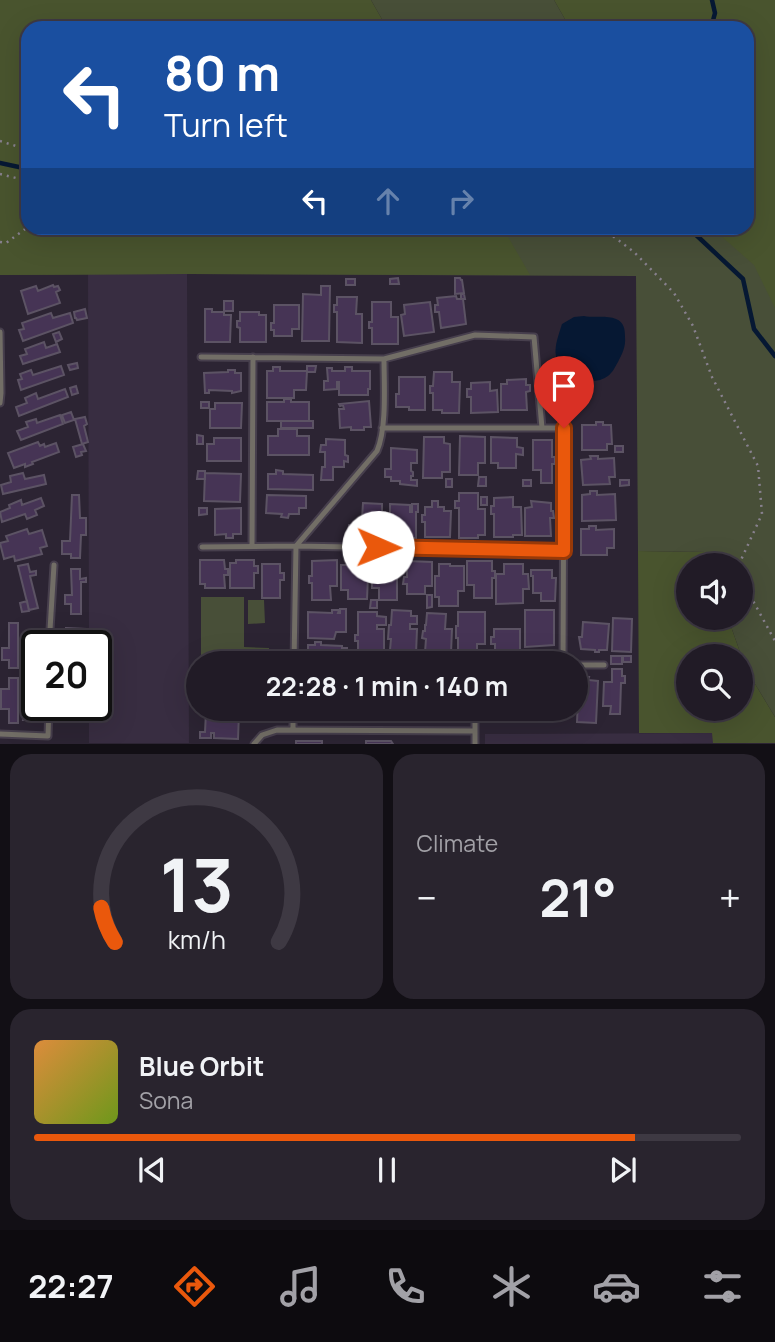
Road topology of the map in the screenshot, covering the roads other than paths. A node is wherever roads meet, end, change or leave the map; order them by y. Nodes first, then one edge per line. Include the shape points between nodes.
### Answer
1 (0, 332) edge
2 (201, 357) dead end
3 (253, 357) junction
4 (384, 359) junction
5 (0, 403) edge
6 (382, 428) junction
7 (542, 428) junction
8 (252, 546) junction
9 (296, 546) junction
10 (202, 547) dead end
11 (564, 551) junction
12 (54, 565) dead end
13 (50, 630) edge
14 (294, 651) edge
15 (563, 651) edge
16 (588, 665) edge
17 (604, 665) dead end
18 (48, 721) edge
19 (293, 721) edge
20 (475, 721) edge
21 (293, 730) junction
22 (475, 731) junction
23 (0, 734) edge
24 (254, 744) edge
25 (475, 744) edge

1 - 5 lane
2 - 3 lane
3 - 4 lane
3 - 8 lane
4 - 6 lane
4 - 7 lane via 475,335 534,337
6 - 7 lane
6 - 9 lane via 377,451
7 - 11 lane via 564,428
8 - 9 lane
8 - 10 lane
9 - 11 lane
9 - 14 lane
11 - 15 lane
12 - 13 lane
16 - 17 lane
18 - 23 lane via 48,736
19 - 21 lane
20 - 22 lane
21 - 22 lane
21 - 24 lane via 268,732
22 - 25 lane

